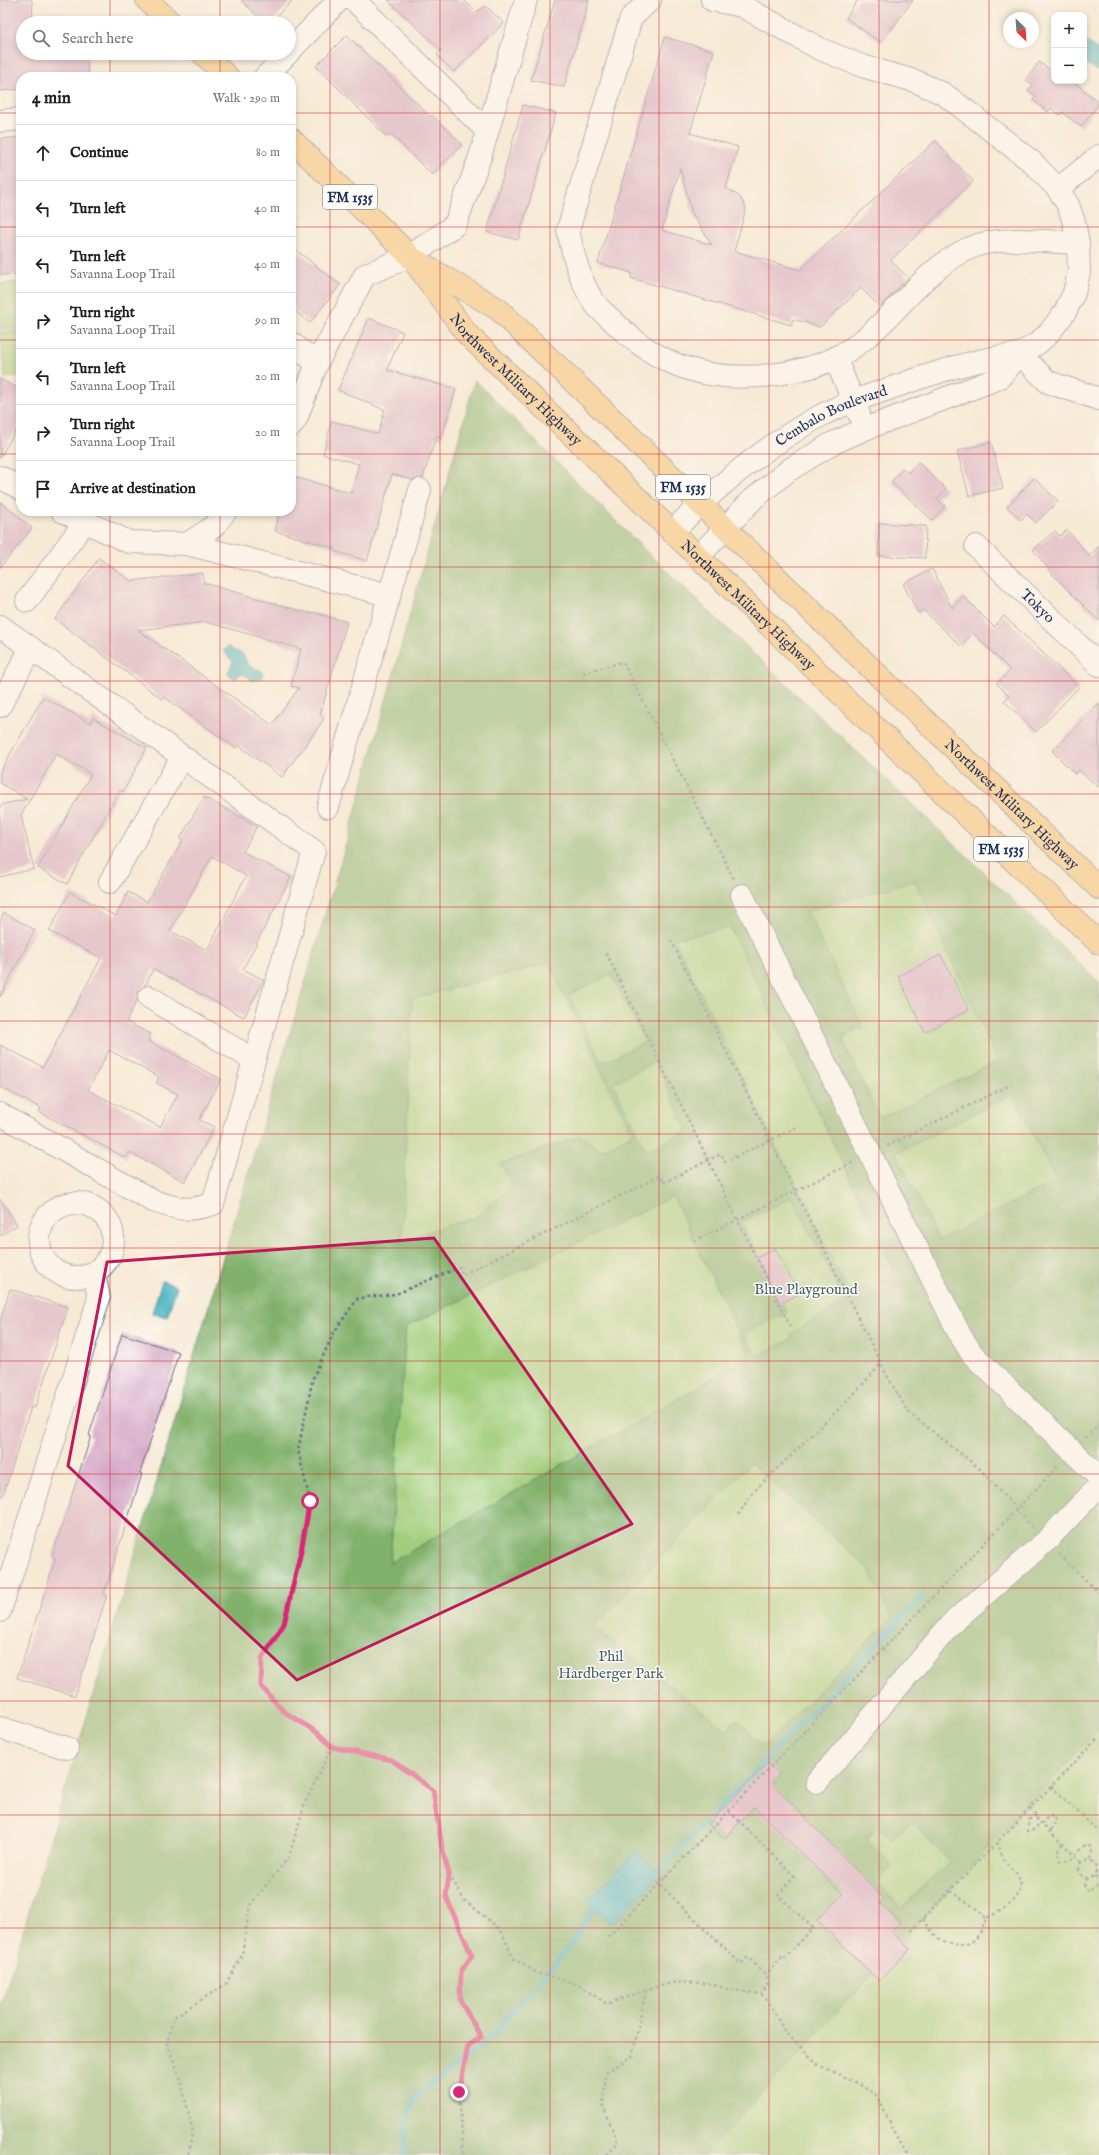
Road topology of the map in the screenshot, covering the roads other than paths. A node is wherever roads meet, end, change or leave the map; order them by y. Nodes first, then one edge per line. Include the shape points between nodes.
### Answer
1 (147, 0) edge
2 (339, 0) edge
3 (354, 0) edge
4 (526, 0) edge
5 (650, 0) edge
6 (712, 0) edge
7 (164, 16) edge
8 (296, 46) edge
9 (210, 60) edge
10 (282, 60) edge
11 (223, 72) edge
12 (270, 72) edge
13 (16, 119) edge
14 (0, 121) edge
15 (487, 131) junction
16 (296, 144) edge
17 (1099, 156) edge
18 (1058, 190) junction
19 (1078, 243) junction
20 (410, 256) junction
21 (296, 347) edge
22 (1020, 354) junction
23 (835, 358) junction
24 (317, 363) junction
25 (1099, 399) edge
26 (854, 402) junction
27 (296, 419) edge
28 (865, 428) junction
29 (0, 477) edge
30 (16, 486) edge
31 (420, 490) dead end
32 (700, 503) junction
33 (71, 516) edge
34 (222, 516) edge
35 (84, 523) junction
36 (726, 528) junction
37 (672, 532) junction
38 (187, 544) junction
39 (976, 546) dead end
40 (698, 557) junction
41 (389, 595) junction
42 (27, 601) dead end
43 (0, 626) edge
44 (31, 648) junction
45 (1099, 665) edge
46 (0, 706) edge
47 (182, 757) junction
48 (328, 807) dead end
49 (110, 882) dead end
50 (1099, 888) edge
51 (742, 895) road end
52 (1099, 943) edge
53 (149, 997) dead end
54 (254, 1060) junction
55 (0, 1114) edge
56 (94, 1274) dead end
57 (1099, 1477) edge
58 (1099, 1486) edge
59 (0, 1612) edge
60 (0, 1728) edge
61 (67, 1748) dead end
62 (818, 1782) dead end

1 - 7 main road
2 - 8 street
3 - 15 street
4 - 15 street
5 - 23 street via 631,18 568,230 575,262 593,302 645,347 671,364 701,374 744,378 797,372
6 - 18 street, Cembalo Boulevard via 742,6 820,49 944,94 1032,162
9 - 11 main road
10 - 12 street
13 - 14 street
15 - 20 street via 455,225
16 - 20 main road, Northwest Military Highway / FM 1535
17 - 18 street
18 - 19 street, Cembalo Boulevard via 1068,205
19 - 22 street, Cembalo Boulevard via 1079,272 1074,293 1065,312 1049,333
19 - 23 street via 1006,240 973,246 948,259 863,341
20 - 24 street via 365,275
20 - 32 main road, Northwest Military Highway / FM 1535 via 498,309
20 - 37 main road, Northwest Military Highway / FM 1535 via 467,334
21 - 24 street
22 - 25 street via 1048,382
22 - 26 street, Cembalo Boulevard via 993,357 921,378
22 - 28 street, Cembalo Boulevard via 999,378
23 - 26 street
24 - 27 street
26 - 28 street
26 - 32 street, Cembalo Boulevard via 821,415 777,442
28 - 36 street, Cembalo Boulevard via 833,443 790,470 753,499
29 - 30 street
31 - 41 street
32 - 36 main road, Northwest Military Highway / FM 1535
32 - 37 street, Cembalo Boulevard
33 - 35 street
34 - 38 street via 213,527
35 - 38 street via 128,542
35 - 42 street
36 - 40 street, Cembalo Boulevard
36 - 50 main road, Northwest Military Highway / FM 1535
37 - 40 main road, Northwest Military Highway / FM 1535
38 - 41 street
39 - 45 street, Tokyo
40 - 52 main road, Northwest Military Highway / FM 1535
41 - 48 street
43 - 44 street
44 - 46 street
44 - 47 street
47 - 49 street
47 - 54 street via 314,851
51 - 57 street via 960,1335 973,1355
53 - 54 street
54 - 55 street via 212,1204 194,1209 176,1208 153,1201
56 - 59 street via 99,1298
58 - 62 street via 1046,1541 951,1624
60 - 61 street

